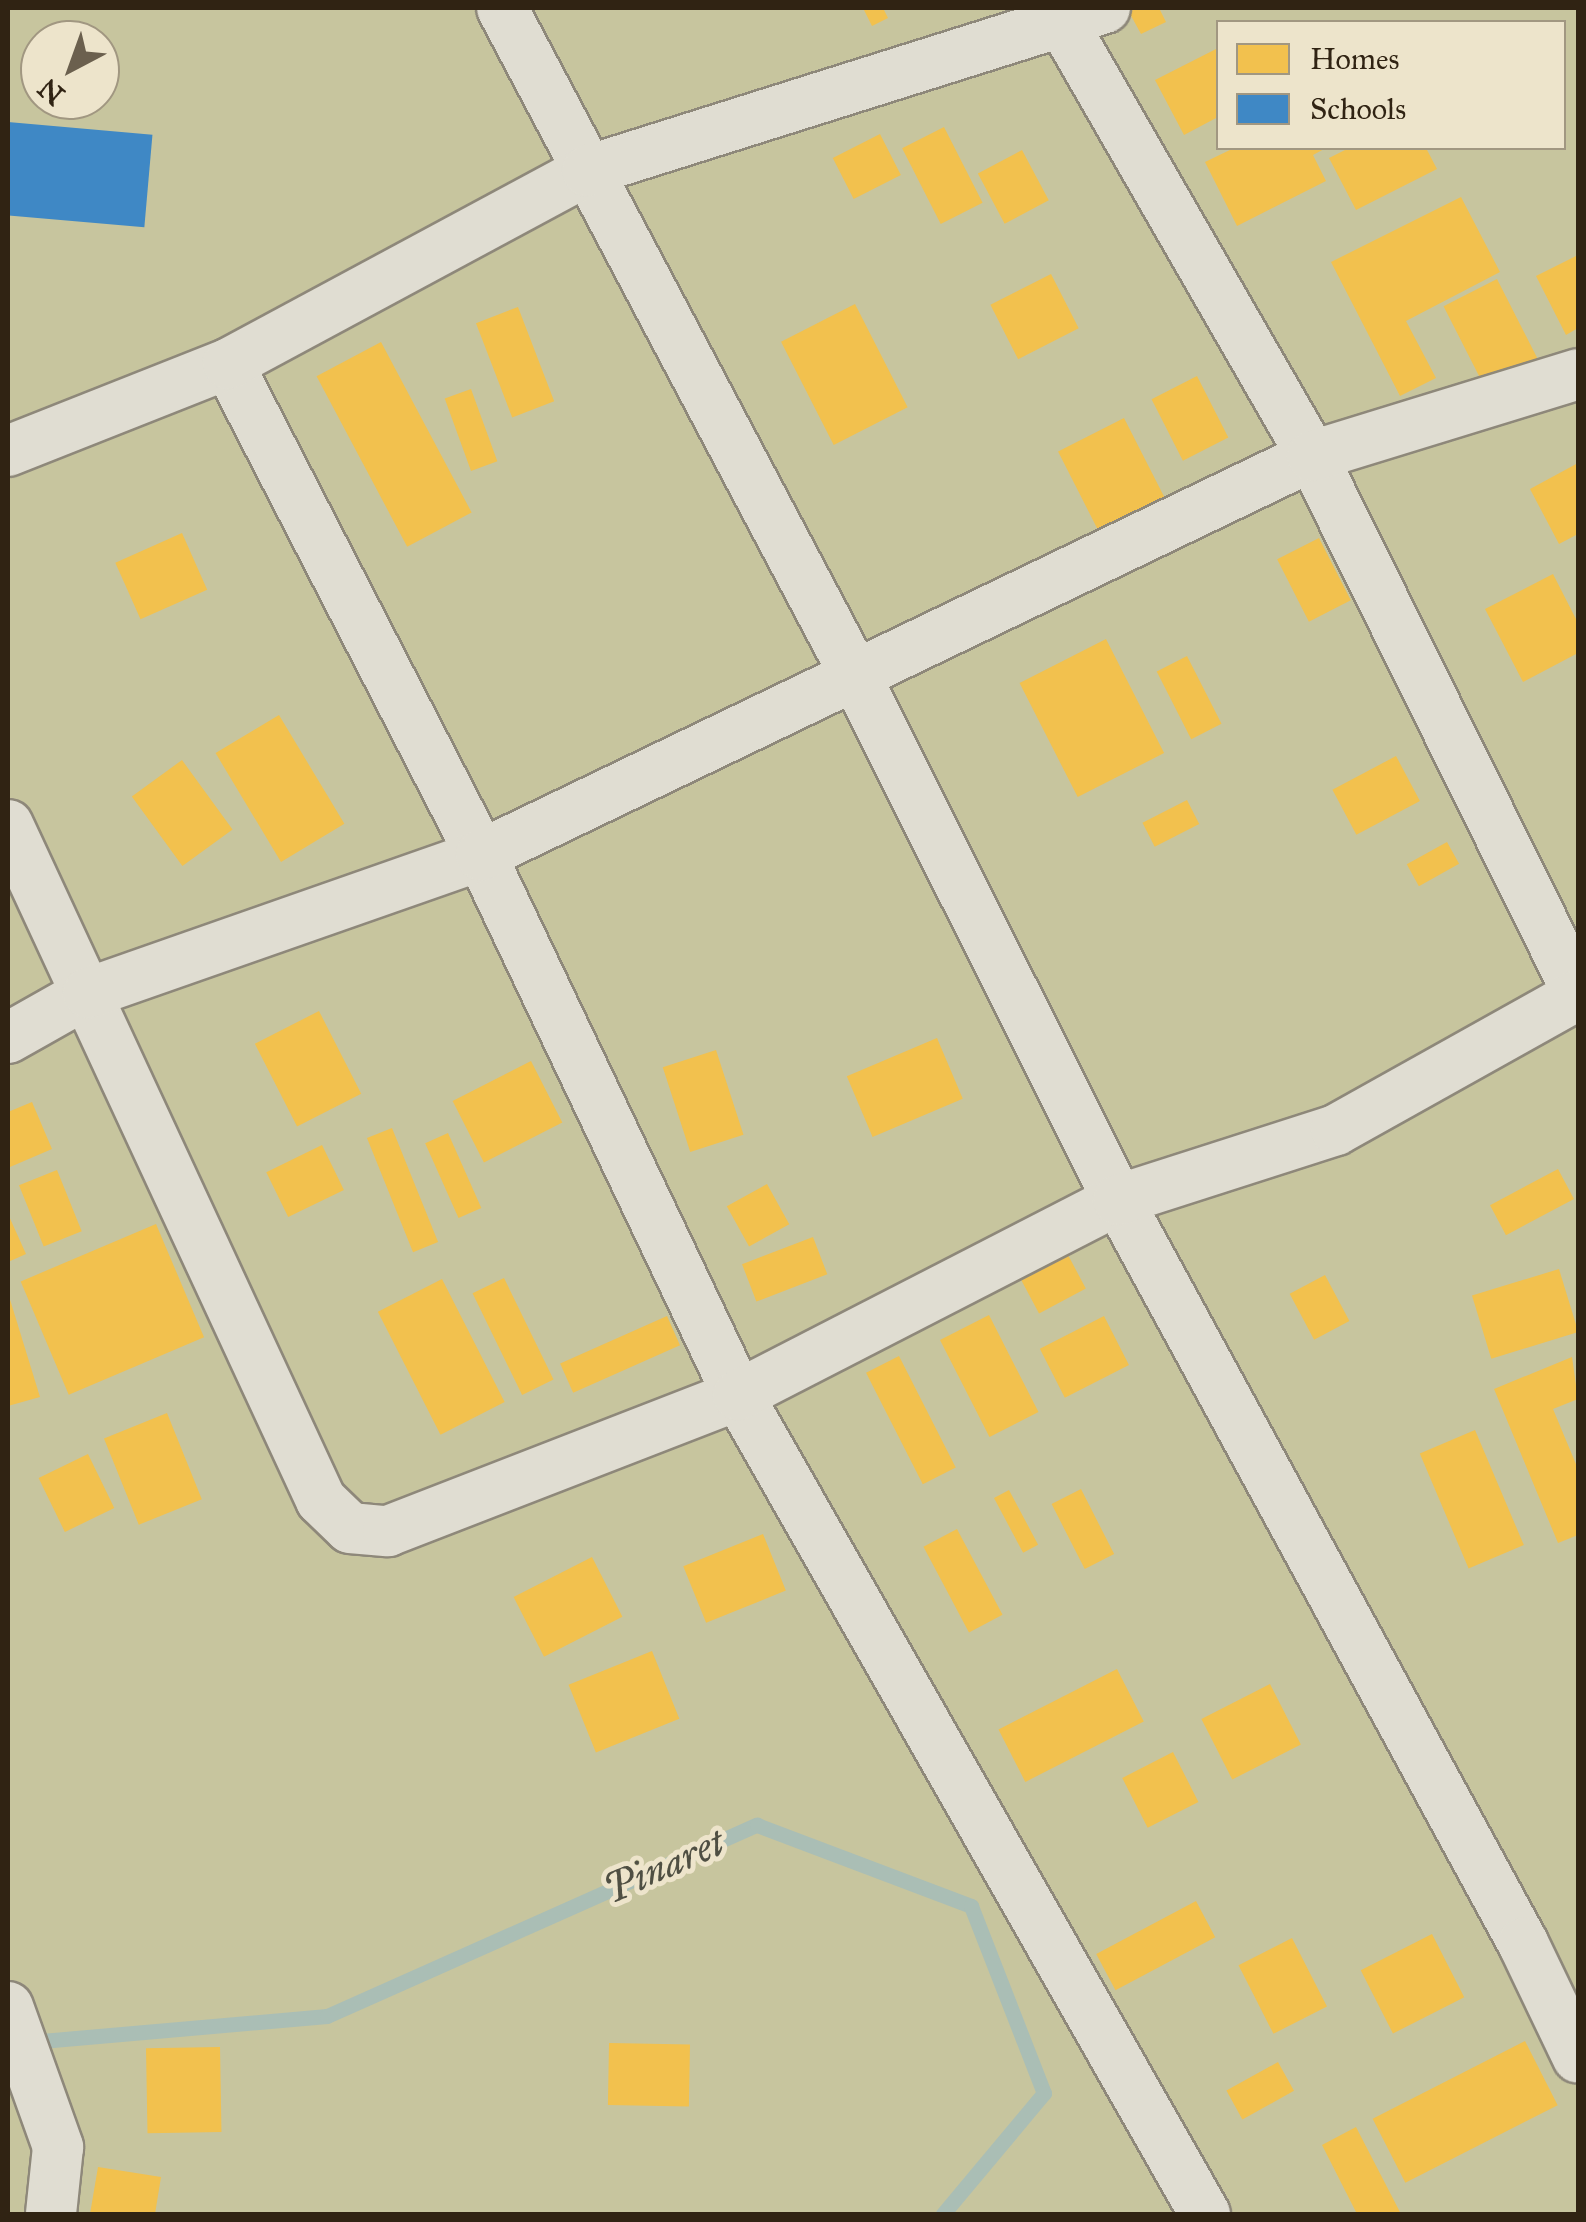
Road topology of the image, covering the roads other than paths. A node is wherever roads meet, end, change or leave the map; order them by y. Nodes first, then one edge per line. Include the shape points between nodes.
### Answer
1 (502, 8) edge
2 (1074, 13) edge
3 (587, 171) junction
4 (228, 364) junction
5 (1578, 374) edge
6 (8, 451) edge
7 (1312, 456) junction
8 (856, 677) junction
9 (8, 826) edge
10 (481, 855) junction
11 (88, 993) junction
12 (1578, 994) edge
13 (8, 1038) edge
14 (1118, 1200) junction
15 (738, 1395) junction
16 (8, 2007) edge
17 (1578, 2058) edge
18 (51, 2214) edge
19 (1205, 2214) edge

1 - 3 street
2 - 3 street
2 - 7 street
3 - 4 street
3 - 8 street
4 - 6 street
4 - 10 street
5 - 7 street
7 - 8 street
7 - 12 street
8 - 10 street
8 - 14 street
9 - 11 street
10 - 11 street
10 - 15 street
11 - 13 street
11 - 15 street via 321,1500 350,1528 388,1531
12 - 14 street via 1336,1130
14 - 15 street
14 - 17 street via 1514,1926
15 - 19 street
16 - 18 street via 58,2147

